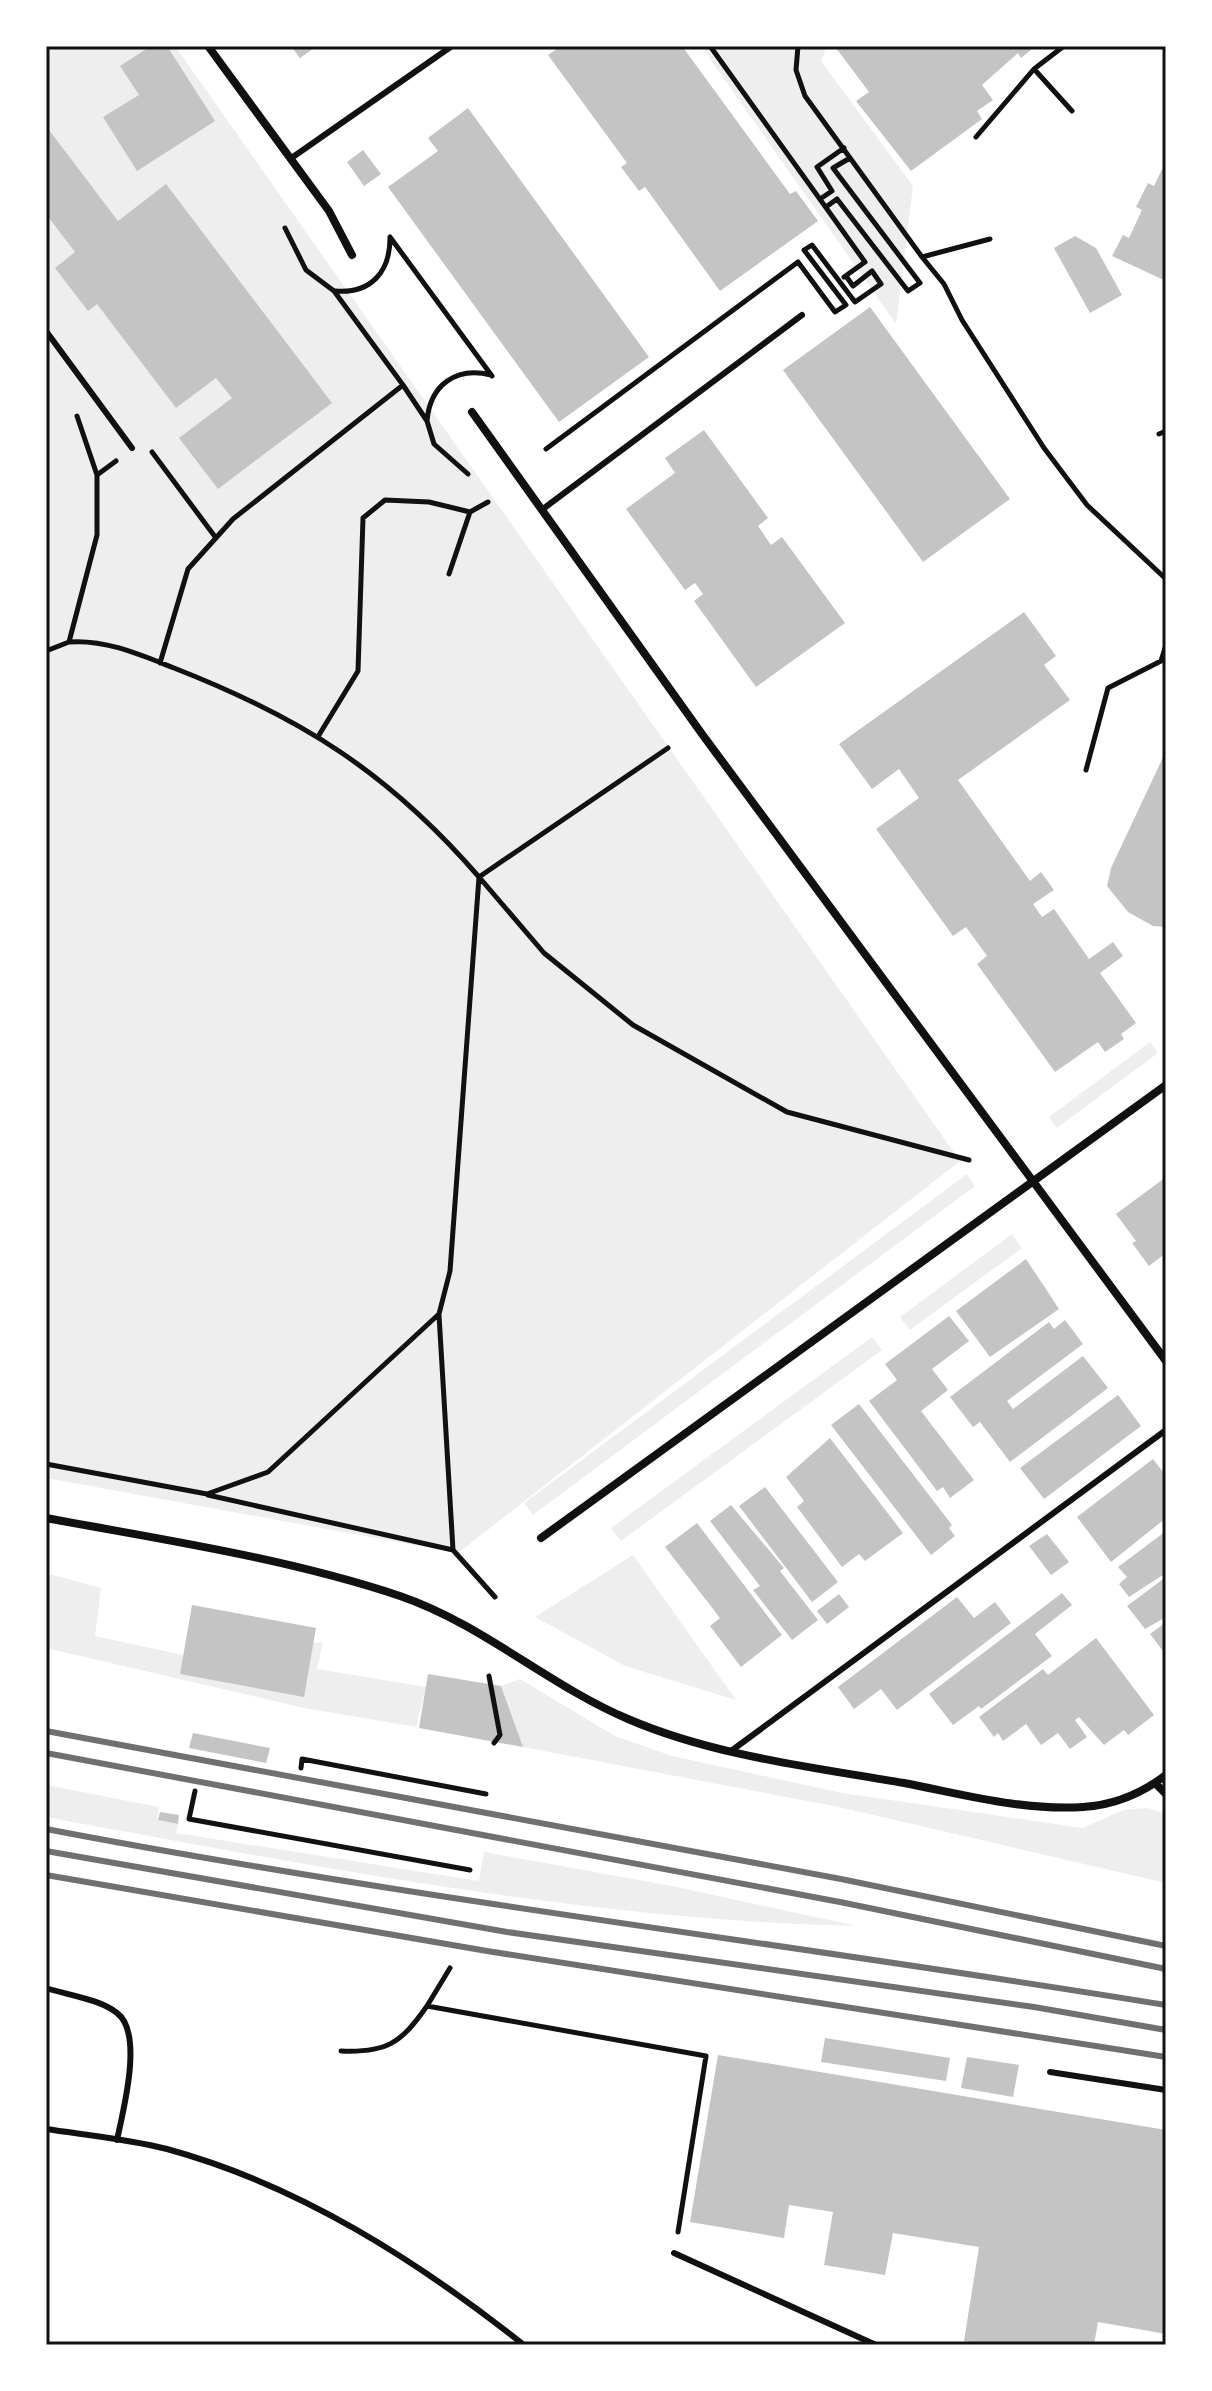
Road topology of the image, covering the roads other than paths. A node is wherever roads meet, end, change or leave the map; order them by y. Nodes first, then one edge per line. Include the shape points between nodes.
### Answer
1 (208, 46) edge
2 (452, 46) edge
3 (290, 159) junction
4 (352, 255) dead end
5 (802, 315) dead end
6 (46, 331) edge
7 (472, 412) dead end
8 (132, 448) road end
9 (543, 509) junction
10 (1166, 1085) edge
11 (1031, 1181) junction
12 (1166, 1361) edge
13 (1166, 1430) edge
14 (46, 1518) edge
15 (541, 1538) dead end
16 (731, 1751) junction
17 (1166, 1775) edge
18 (1155, 1783) junction
19 (1166, 1794) edge
20 (46, 1988) edge
21 (1050, 2072) dead end
22 (1166, 2090) edge
23 (46, 2129) edge
24 (117, 2140) junction
25 (674, 2253) road end
26 (524, 2345) edge
27 (876, 2345) edge

1 - 3 street
2 - 3 lane
3 - 4 street via 329,211
5 - 9 lane
6 - 8 lane
7 - 9 street
9 - 11 street
10 - 11 street
11 - 12 street
11 - 15 street
13 - 16 lane
14 - 16 street via 229,1553 401,1597 471,1628 626,1719
16 - 18 street via 1067,1808 1102,1805
17 - 18 street
18 - 19 street
20 - 24 lane via 111,2009 126,2023 131,2051
21 - 22 lane
23 - 24 lane
24 - 26 lane via 191,2157 326,2211 452,2288
25 - 27 lane

